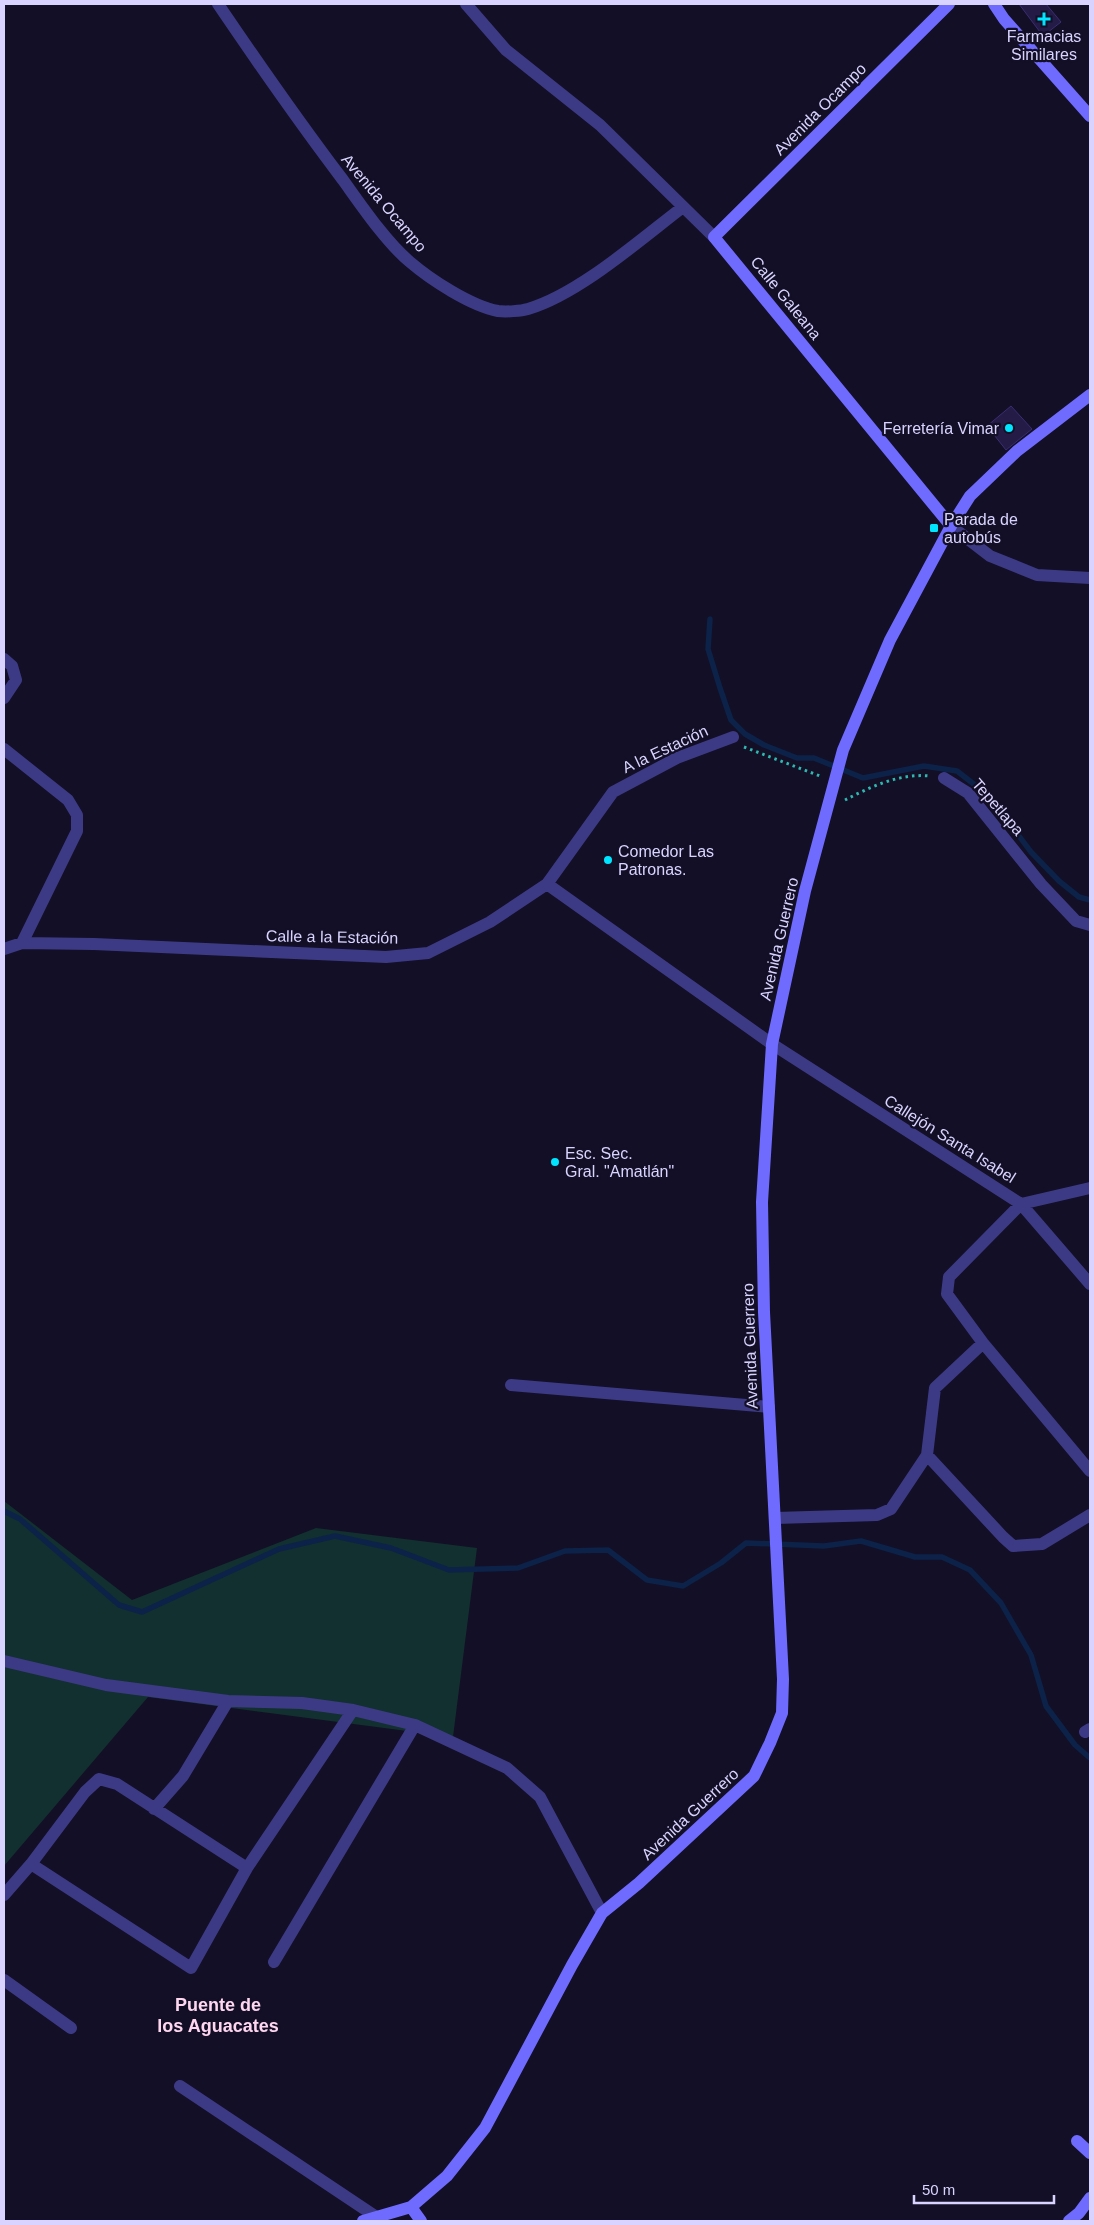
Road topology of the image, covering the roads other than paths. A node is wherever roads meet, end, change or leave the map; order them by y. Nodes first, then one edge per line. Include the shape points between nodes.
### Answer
1 (218, 4) edge
2 (466, 4) edge
3 (949, 4) edge
4 (994, 4) edge
5 (1090, 116) edge
6 (683, 207) junction
7 (714, 237) junction
8 (1090, 395) edge
9 (951, 526) junction
10 (1090, 578) edge
11 (4, 659) edge
12 (4, 698) edge
13 (733, 737) road end
14 (4, 749) edge
15 (944, 778) road end
16 (547, 884) junction
17 (1090, 926) edge
18 (22, 943) junction
19 (4, 949) edge
20 (772, 1044) junction
21 (1090, 1188) edge
22 (1021, 1204) junction
23 (1090, 1284) edge
24 (983, 1343) junction
25 (511, 1385) dead end
26 (769, 1407) junction
27 (927, 1455) junction
28 (1090, 1471) edge
29 (1090, 1515) edge
30 (775, 1518) junction
31 (4, 1661) edge
32 (228, 1701) junction
33 (353, 1710) junction
34 (415, 1725) junction
35 (154, 1809) junction
36 (31, 1864) junction
37 (247, 1868) junction
38 (4, 1895) edge
39 (602, 1913) junction
40 (274, 1962) dead end
41 (4, 1980) edge
42 (71, 2028) dead end
43 (180, 2086) dead end
44 (1077, 2141) dead end
45 (1090, 2153) edge
46 (1090, 2198) edge
47 (411, 2207) junction
48 (378, 2218) junction
49 (363, 2221) edge
50 (421, 2221) edge
51 (1069, 2221) edge

1 - 6 street, Avenida Ocampo via 284,101 377,224 408,260 438,284 472,301 499,311 528,309 559,296 608,264
2 - 6 street, Calle Galeana via 506,50 600,125
3 - 7 main road, Avenida Ocampo
4 - 5 main road
6 - 7 street, Calle Galeana
7 - 9 main road, Calle Galeana
8 - 9 main road, Avenida Guerrero via 977,489
9 - 10 street, Calle Galeana via 990,556 1037,575
9 - 20 main road, Avenida Guerrero via 890,640 843,750 805,891
11 - 12 street via 12,666 16,680
13 - 16 street, A la Estación via 676,758 612,792
14 - 18 street via 68,800 77,815 77,831
15 - 17 street, Tepetlapa via 968,792 1041,884 1076,921
16 - 18 street, Calle a la Estación via 490,922 420,954 386,957
16 - 20 street
18 - 19 street, Calle a la Estación
20 - 22 street, Callejón Santa Isabel
20 - 26 main road, Avenida Guerrero via 762,1202
21 - 22 street
22 - 23 street, Callejón Santa Isabel
22 - 24 street via 949,1277 946,1294
24 - 27 street via 935,1388
24 - 28 street
25 - 26 street
26 - 30 main road, Avenida Guerrero
27 - 29 street via 1013,1546 1042,1544
27 - 30 street via 891,1509 877,1515
30 - 39 main road, Avenida Guerrero via 783,1679 782,1712 770,1744 754,1776
31 - 32 street via 106,1685
32 - 33 street via 302,1703
32 - 35 street via 183,1776
33 - 34 street
33 - 37 street
34 - 39 street via 507,1768 540,1797
34 - 40 street
35 - 36 street via 116,1784 100,1779 85,1792
35 - 37 street
36 - 37 street via 192,1968
36 - 38 street
39 - 47 main road, Avenida Guerrero via 485,2128 447,2176
41 - 42 street
43 - 48 street
44 - 45 main road
46 - 51 main road via 1080,2213
47 - 48 main road, Avenida Guerrero
47 - 50 main road
48 - 49 main road, Avenida Guerrero

